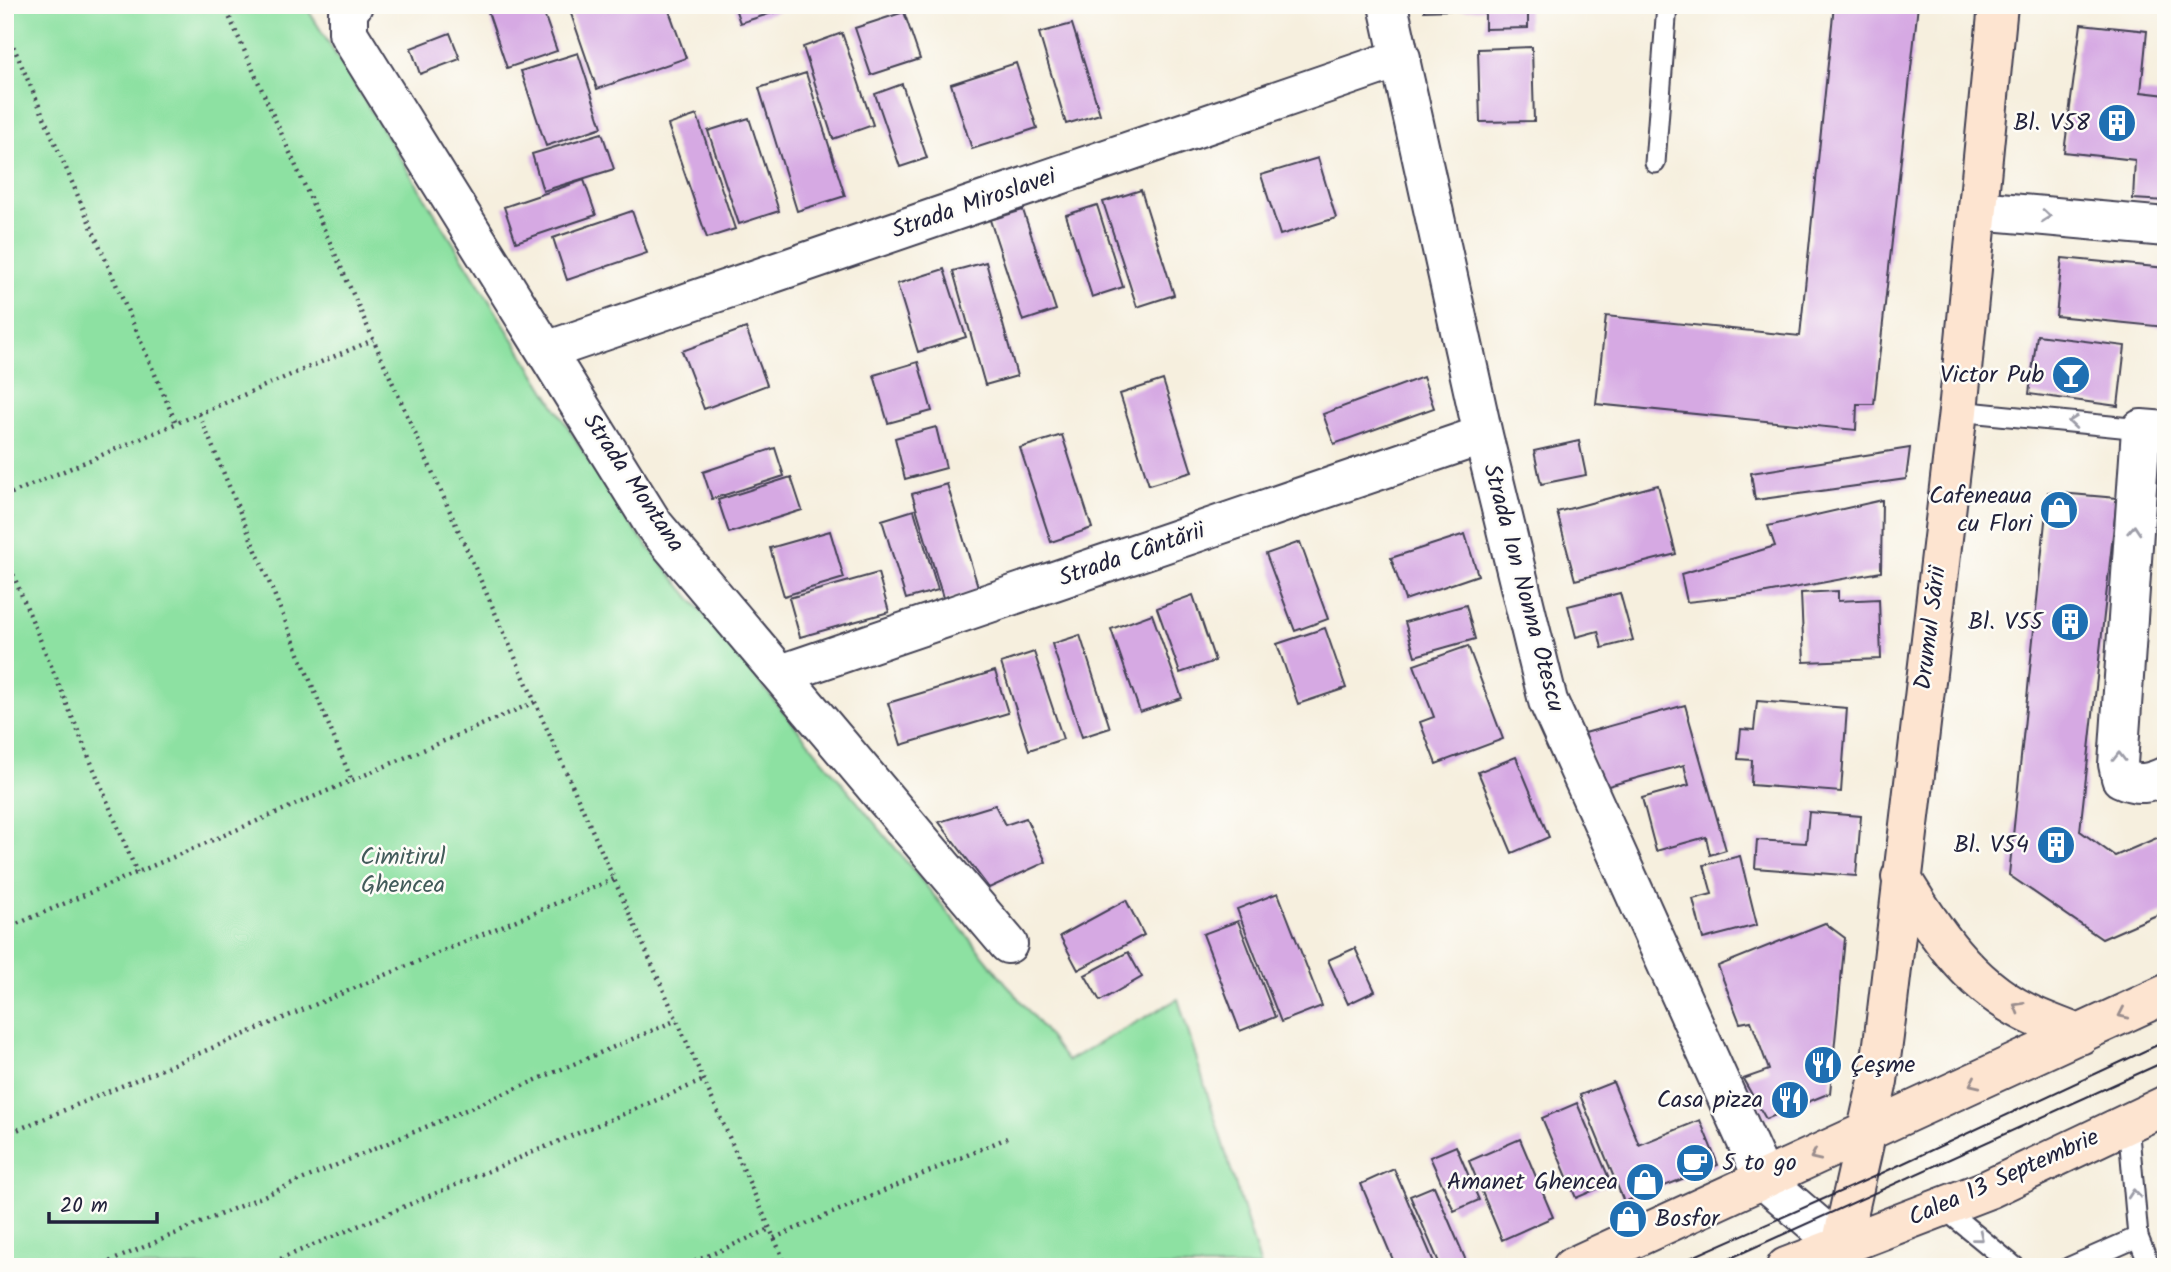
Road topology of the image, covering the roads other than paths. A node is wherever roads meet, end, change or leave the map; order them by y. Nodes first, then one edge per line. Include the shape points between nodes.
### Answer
1 (1388, 5) edge
2 (1667, 5) edge
3 (1998, 5) edge
4 (350, 9) edge
5 (1401, 58) junction
6 (1655, 163) dead end
7 (1978, 210) junction
8 (2166, 227) edge
9 (546, 351) junction
10 (1958, 411) junction
11 (2153, 430) edge
12 (1483, 435) junction
13 (780, 674) junction
14 (2166, 776) edge
15 (1901, 877) junction
16 (1008, 944) dead end
17 (2166, 994) edge
18 (2080, 1035) junction
19 (2166, 1105) edge
20 (2128, 1123) junction
21 (1867, 1133) junction
22 (1764, 1180) junction
23 (1942, 1207) junction
24 (2138, 1237) junction
25 (1834, 1260) edge
26 (1573, 1267) edge
27 (1786, 1267) edge
28 (2015, 1267) edge
29 (2070, 1267) edge
30 (2150, 1267) edge

1 - 5 street, Strada Ion Nonna Otescu
2 - 6 lane
3 - 7 main road, Drumul Sării
4 - 9 street, Strada Montana via 348,33
5 - 9 street, Strada Miroslavei
5 - 12 street, Strada Ion Nonna Otescu
7 -> 8 street
7 - 10 main road, Drumul Sării
9 - 13 street, Strada Montana via 654,525
11 -> 10 lane
10 - 15 main road, Drumul Sării
14 -> 11 street via 2149,784 2132,783 2121,778 2118,764
12 - 13 street, Strada Cântării
12 - 22 street, Strada Ion Nonna Otescu via 1548,701
13 - 16 street, Strada Montana
18 -> 15 main road via 2025,1012 1995,993 1951,953
15 - 21 main road, Drumul Sării via 1880,1070
17 -> 18 main road
18 -> 21 main road
19 - 20 main road, Calea 13 Septembrie
20 - 23 main road, Calea 13 Septembrie
24 -> 20 lane
21 -> 22 main road
21 - 25 main road, Drumul Sării
22 - 25 street
22 - 26 main road
23 - 25 main road, Calea 13 Septembrie
23 -> 28 lane
24 - 29 lane
24 - 30 lane
25 - 27 main road, Calea 13 Septembrie

